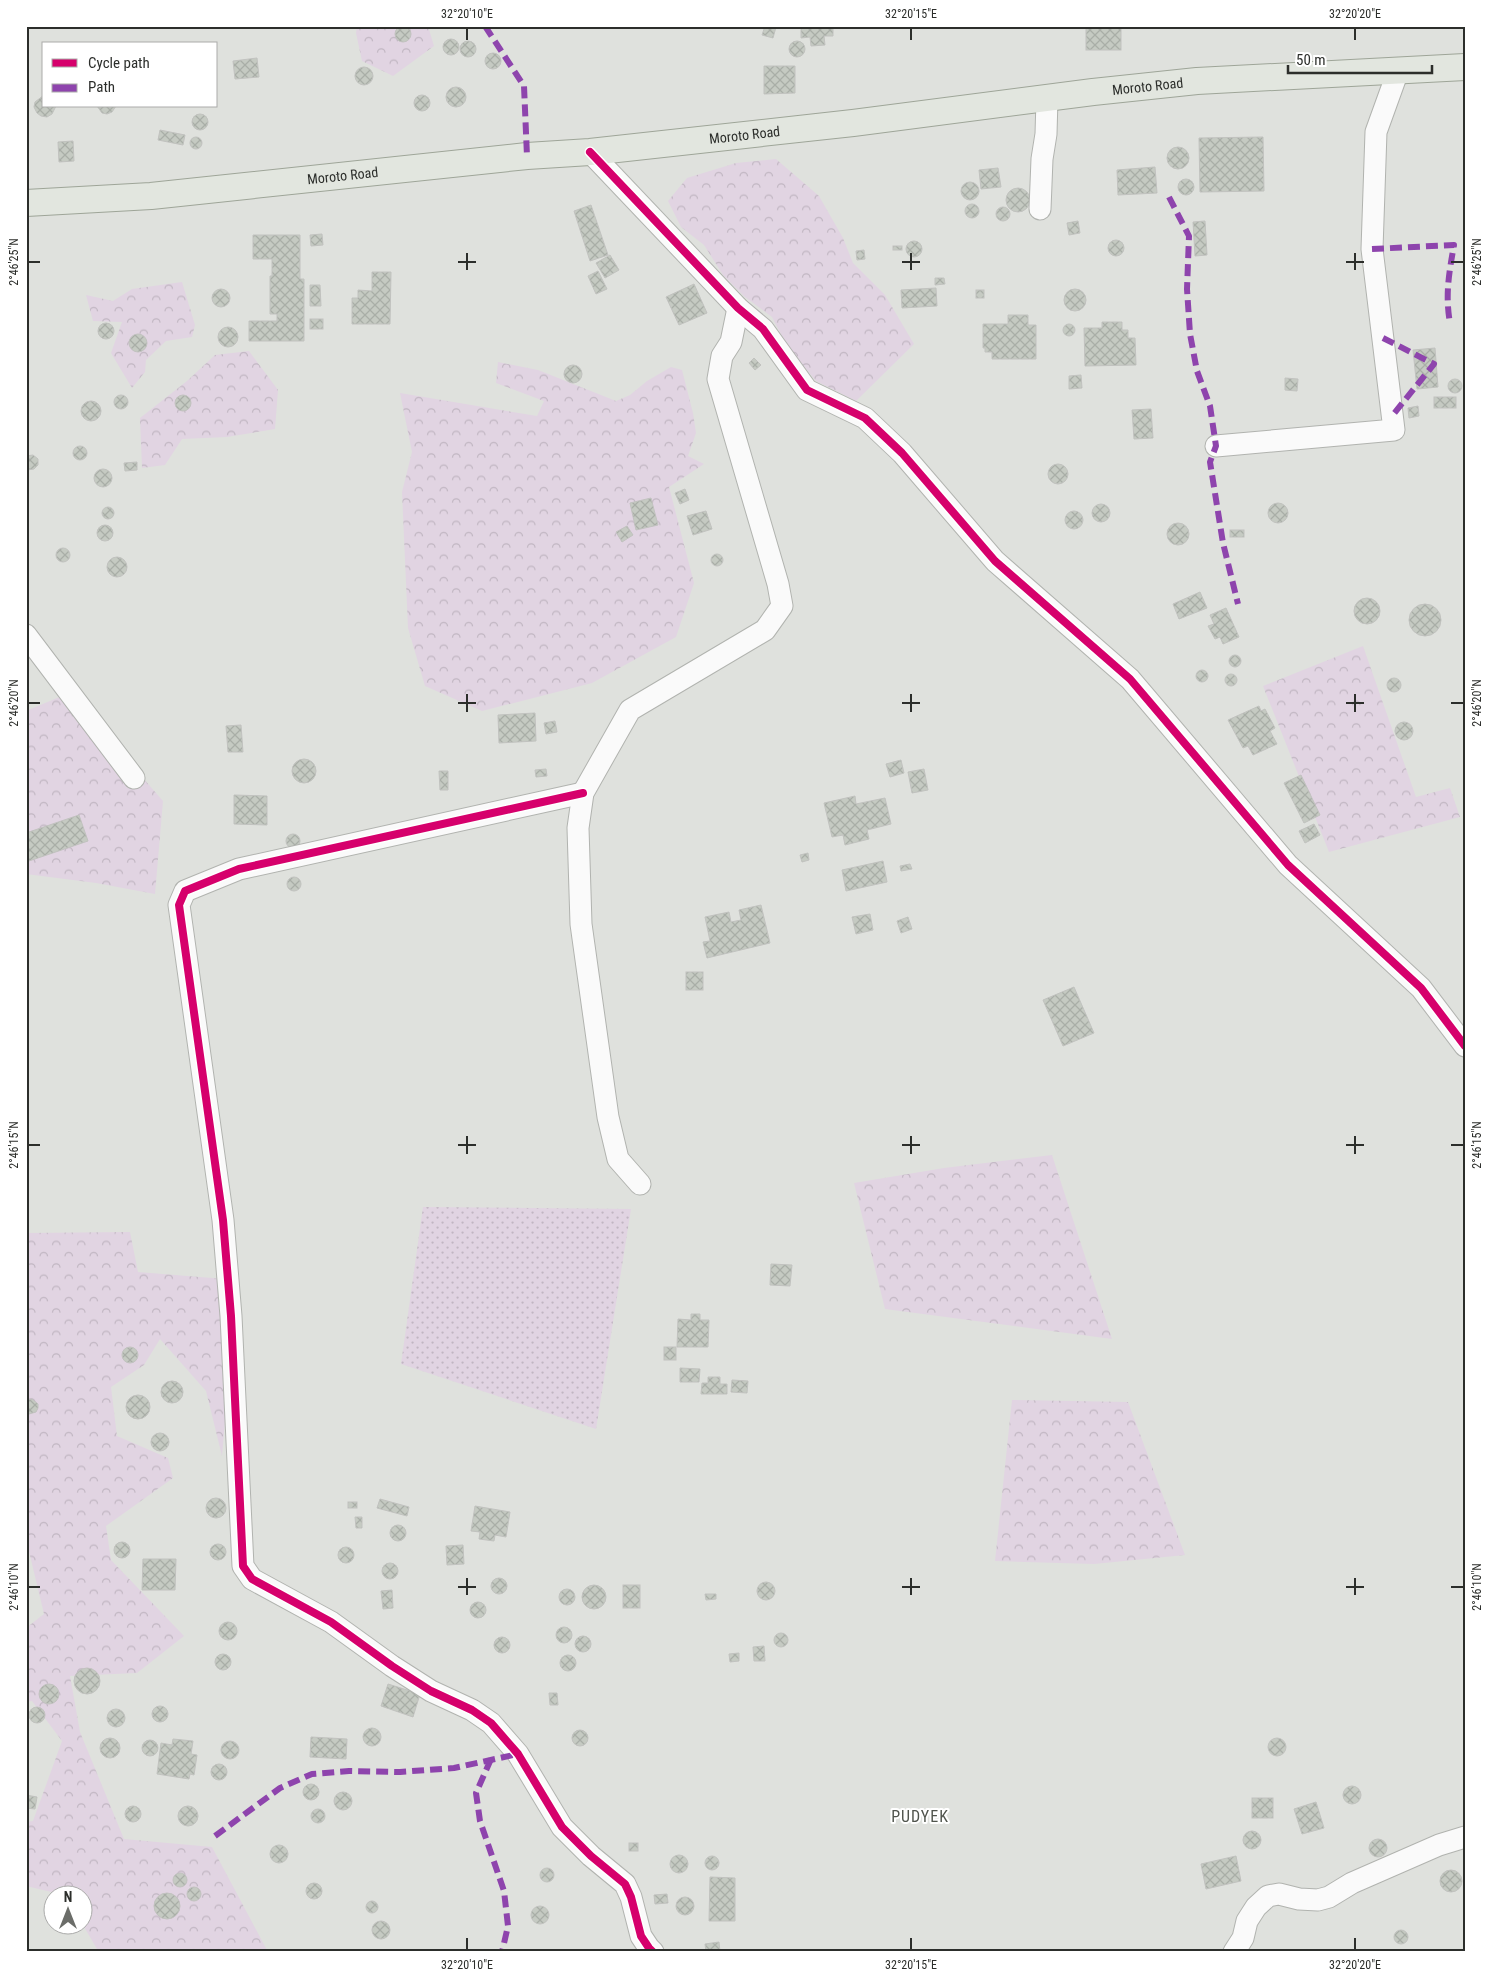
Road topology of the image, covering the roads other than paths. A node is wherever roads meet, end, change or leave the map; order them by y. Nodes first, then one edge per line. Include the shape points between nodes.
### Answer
1 (1465, 67) edge
2 (1398, 71) junction
3 (1047, 99) junction
4 (590, 152) junction
5 (26, 203) edge
6 (1040, 209) dead end
7 (738, 308) junction
8 (1216, 446) dead end
9 (26, 635) edge
10 (134, 778) dead end
11 (583, 793) junction
12 (1465, 1046) edge
13 (640, 1184) dead end
14 (1465, 1837) edge
15 (653, 1952) edge
16 (1234, 1952) edge

1 - 2 main road, Moroto Road
2 - 3 main road, Moroto Road via 1197,81
2 - 8 street via 1376,132 1372,249 1394,430
3 - 4 main road, Moroto Road
3 - 6 street
4 - 5 main road, Moroto Road via 151,196
4 - 7 street
7 - 11 street via 718,379 782,606 765,630 630,710
7 - 12 street via 763,329 808,390 865,418 902,453 995,561 1130,679 1288,864 1422,988
9 - 10 street
11 - 13 street via 578,828 581,924 608,1117 618,1159
11 - 15 street via 240,869 186,891 179,905 222,1220 243,1566 252,1579 331,1622 431,1691 492,1723 518,1754 562,1827 625,1884 641,1936
14 - 16 street via 1352,1883 1329,1897 1318,1900 1280,1894 1268,1896 1247,1921 1243,1938

